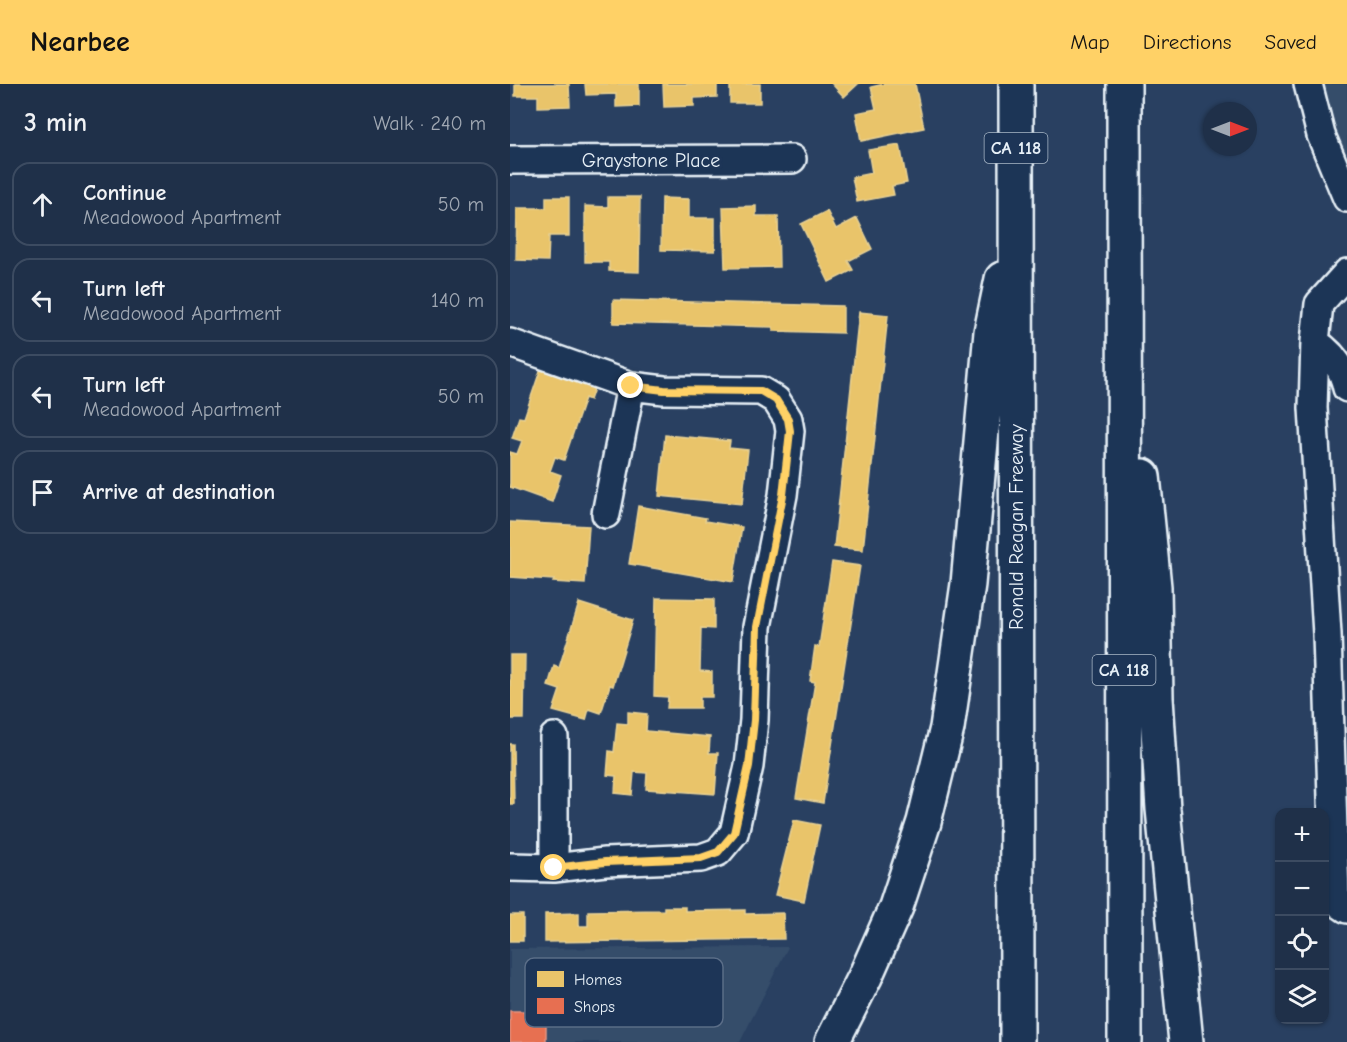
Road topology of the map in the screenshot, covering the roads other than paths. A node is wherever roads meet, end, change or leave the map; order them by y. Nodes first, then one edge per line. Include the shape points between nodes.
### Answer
1 (1016, 84) edge
2 (1124, 84) edge
3 (1308, 84) edge
4 (792, 159) dead end
5 (510, 160) edge
6 (1347, 198) edge
7 (1016, 213) junction
8 (1347, 273) edge
9 (1124, 297) junction
10 (1315, 342) junction
11 (510, 343) edge
12 (631, 386) junction
13 (1347, 388) edge
14 (606, 514) dead end
15 (554, 737) dead end
16 (510, 867) edge
17 (554, 868) junction
18 (1347, 909) edge
19 (832, 1042) edge
20 (1017, 1042) edge
21 (1125, 1042) edge
22 (1186, 1042) edge

1 - 7 highway, Ronald Reagan Freeway / CA 118
2 - 9 highway, CA 118
3 - 6 street via 1321,135
4 - 5 street, Graystone Place
7 - 19 highway via 991,332 968,584 947,728 924,822 896,907
7 - 20 highway, Ronald Reagan Freeway / CA 118
8 - 10 street via 1319,304
9 - 21 highway, CA 118
9 - 22 highway via 1154,587 1163,809
10 - 13 street via 1328,351 1344,375
10 - 18 street via 1313,408 1327,633 1335,896
11 - 12 street
12 - 14 street
12 - 17 street via 761,391 776,400 788,419 783,495 757,627 749,766 734,833 718,852 701,858
15 - 17 street
16 - 17 street

